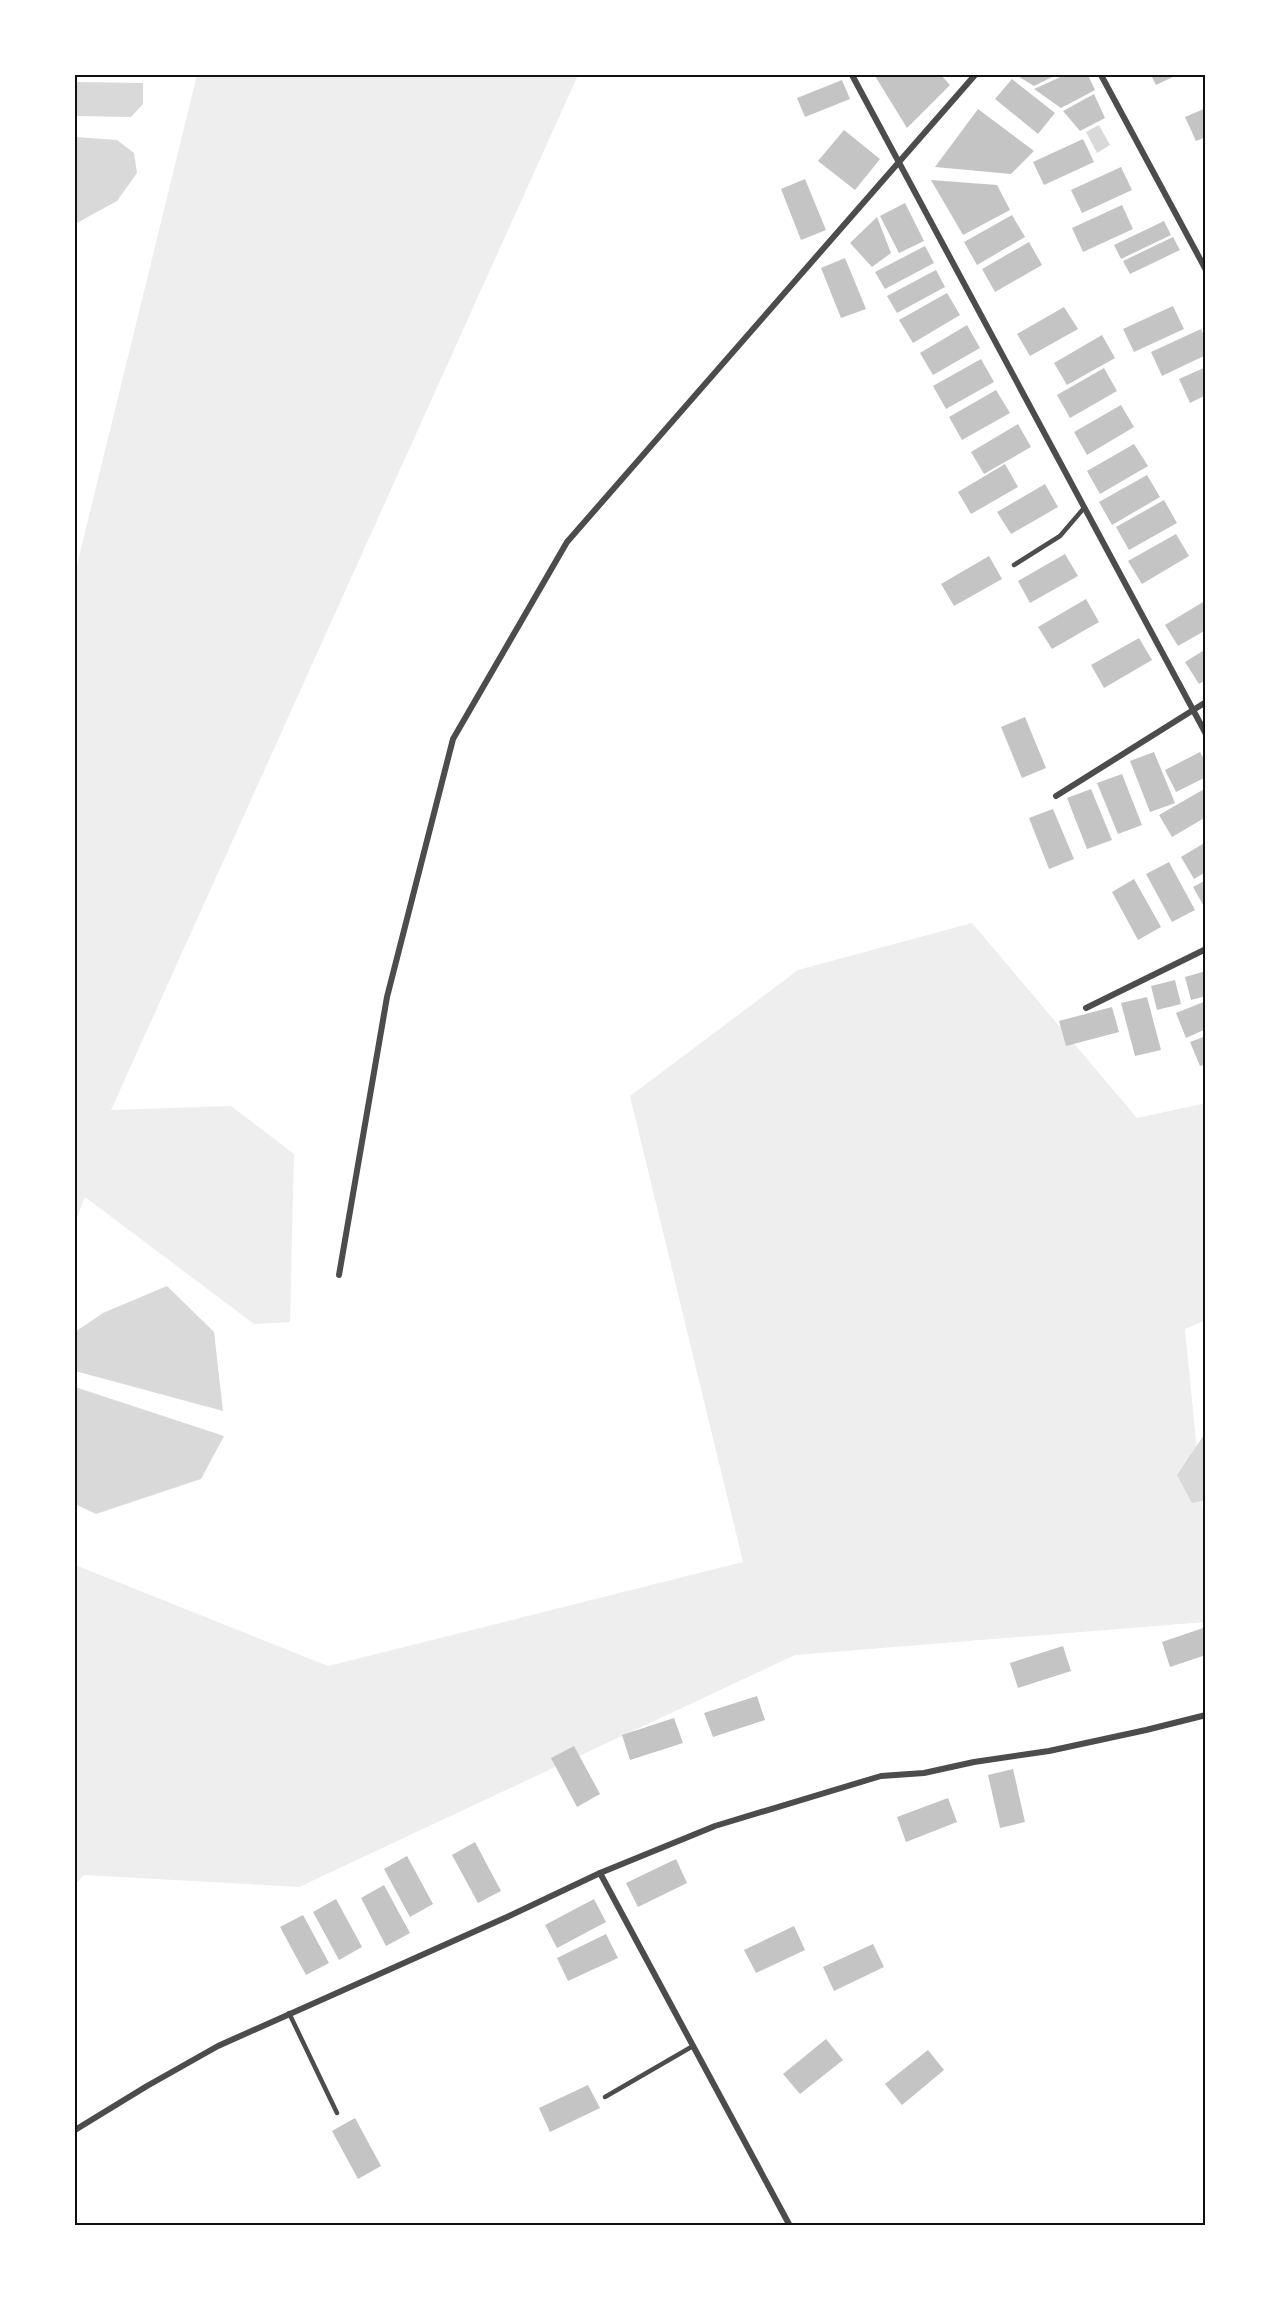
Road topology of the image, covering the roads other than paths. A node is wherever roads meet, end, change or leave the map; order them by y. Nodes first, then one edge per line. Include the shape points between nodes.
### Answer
1 (852, 75) edge
2 (975, 75) edge
3 (1101, 75) edge
4 (898, 163) junction
5 (1206, 270) edge
6 (1084, 508) junction
7 (1014, 565) dead end
8 (1206, 702) edge
9 (1193, 710) junction
10 (1206, 734) edge
11 (1056, 796) dead end
12 (1206, 949) edge
13 (1086, 1008) dead end
14 (339, 1275) dead end
15 (1206, 1714) edge
16 (600, 1873) junction
17 (289, 2013) junction
18 (693, 2046) junction
19 (605, 2097) dead end
20 (337, 2113) dead end
21 (75, 2130) edge
22 (790, 2226) edge

1 - 4 street
2 - 4 street
3 - 5 street
4 - 6 street
4 - 14 street via 567,542 453,739 387,997
6 - 7 lane via 1060,536
6 - 9 street
8 - 9 street
9 - 10 street
9 - 11 street
12 - 13 street
15 - 16 street via 1049,1750 924,1773 881,1776 715,1826
16 - 17 street
16 - 18 street
17 - 20 lane
17 - 21 street via 218,2046
18 - 19 lane
18 - 22 street

